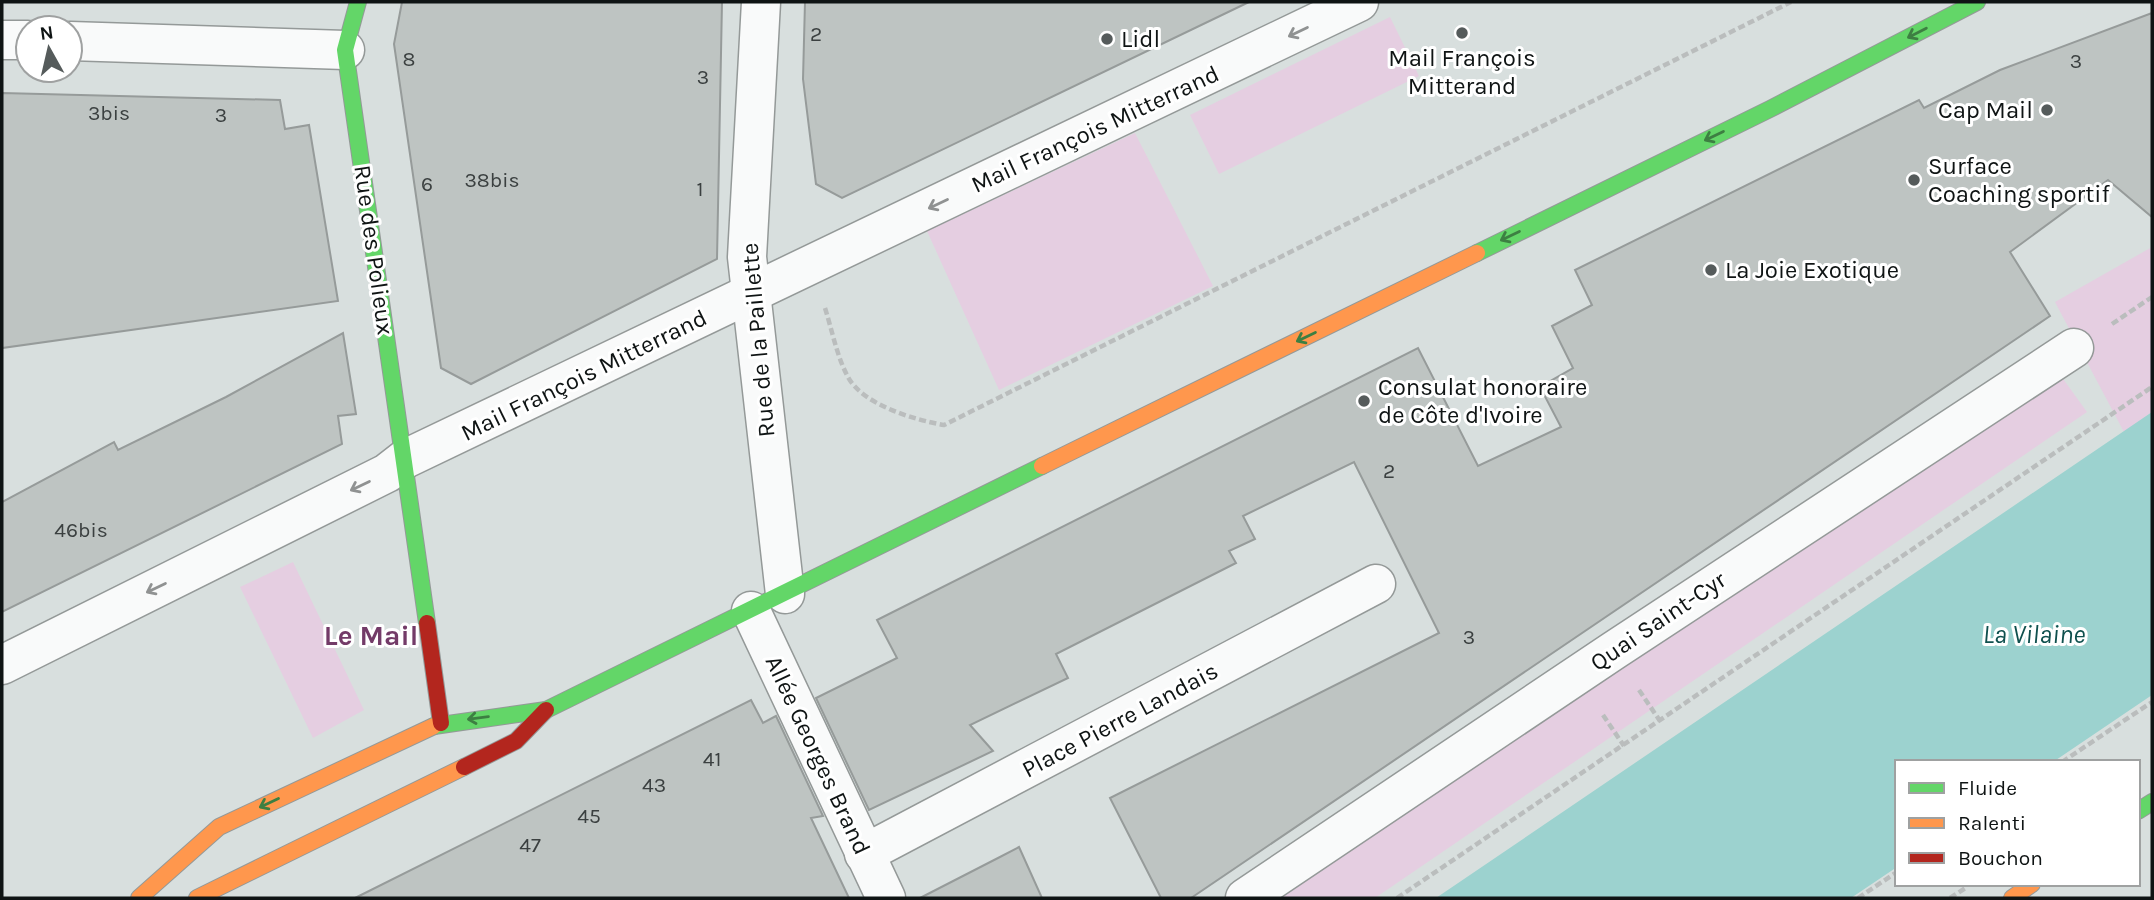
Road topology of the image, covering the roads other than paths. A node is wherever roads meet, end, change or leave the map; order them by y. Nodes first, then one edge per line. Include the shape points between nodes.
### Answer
1 (358, 2) edge
2 (761, 2) edge
3 (1359, 2) edge
4 (1978, 2) edge
5 (84, 41) edge
6 (345, 50) junction
7 (749, 296) junction
8 (2074, 348) dead end
9 (405, 459) junction
10 (1376, 584) dead end
11 (785, 594) junction
12 (751, 611) junction
13 (2, 665) edge
14 (546, 710) junction
15 (441, 723) junction
16 (864, 854) junction
17 (2029, 886) edge
18 (139, 898) edge
19 (197, 898) edge
20 (886, 898) edge
21 (1245, 898) edge
22 (2012, 898) edge

1 - 6 main road
2 - 7 street, Rue de la Paillette via 747,257
3 -> 7 street, Mail François Mitterrand
4 -> 11 main road
5 - 6 street
6 - 9 main road, Rue des Polieux
7 - 9 street, Mail François Mitterrand
7 - 11 street, Rue de la Paillette
8 - 21 street, Quai Saint-Cyr
9 -> 13 street, Mail François Mitterrand via 387,473
9 - 15 main road, Rue des Polieux
10 - 16 street, Place Pierre Landais
11 - 12 main road
12 - 14 main road
12 - 16 street, Allée Georges Brand
14 -> 15 main road
14 - 19 main road via 516,741
15 -> 18 main road via 219,827
16 - 20 street, Allée Georges Brand
17 - 22 main road

